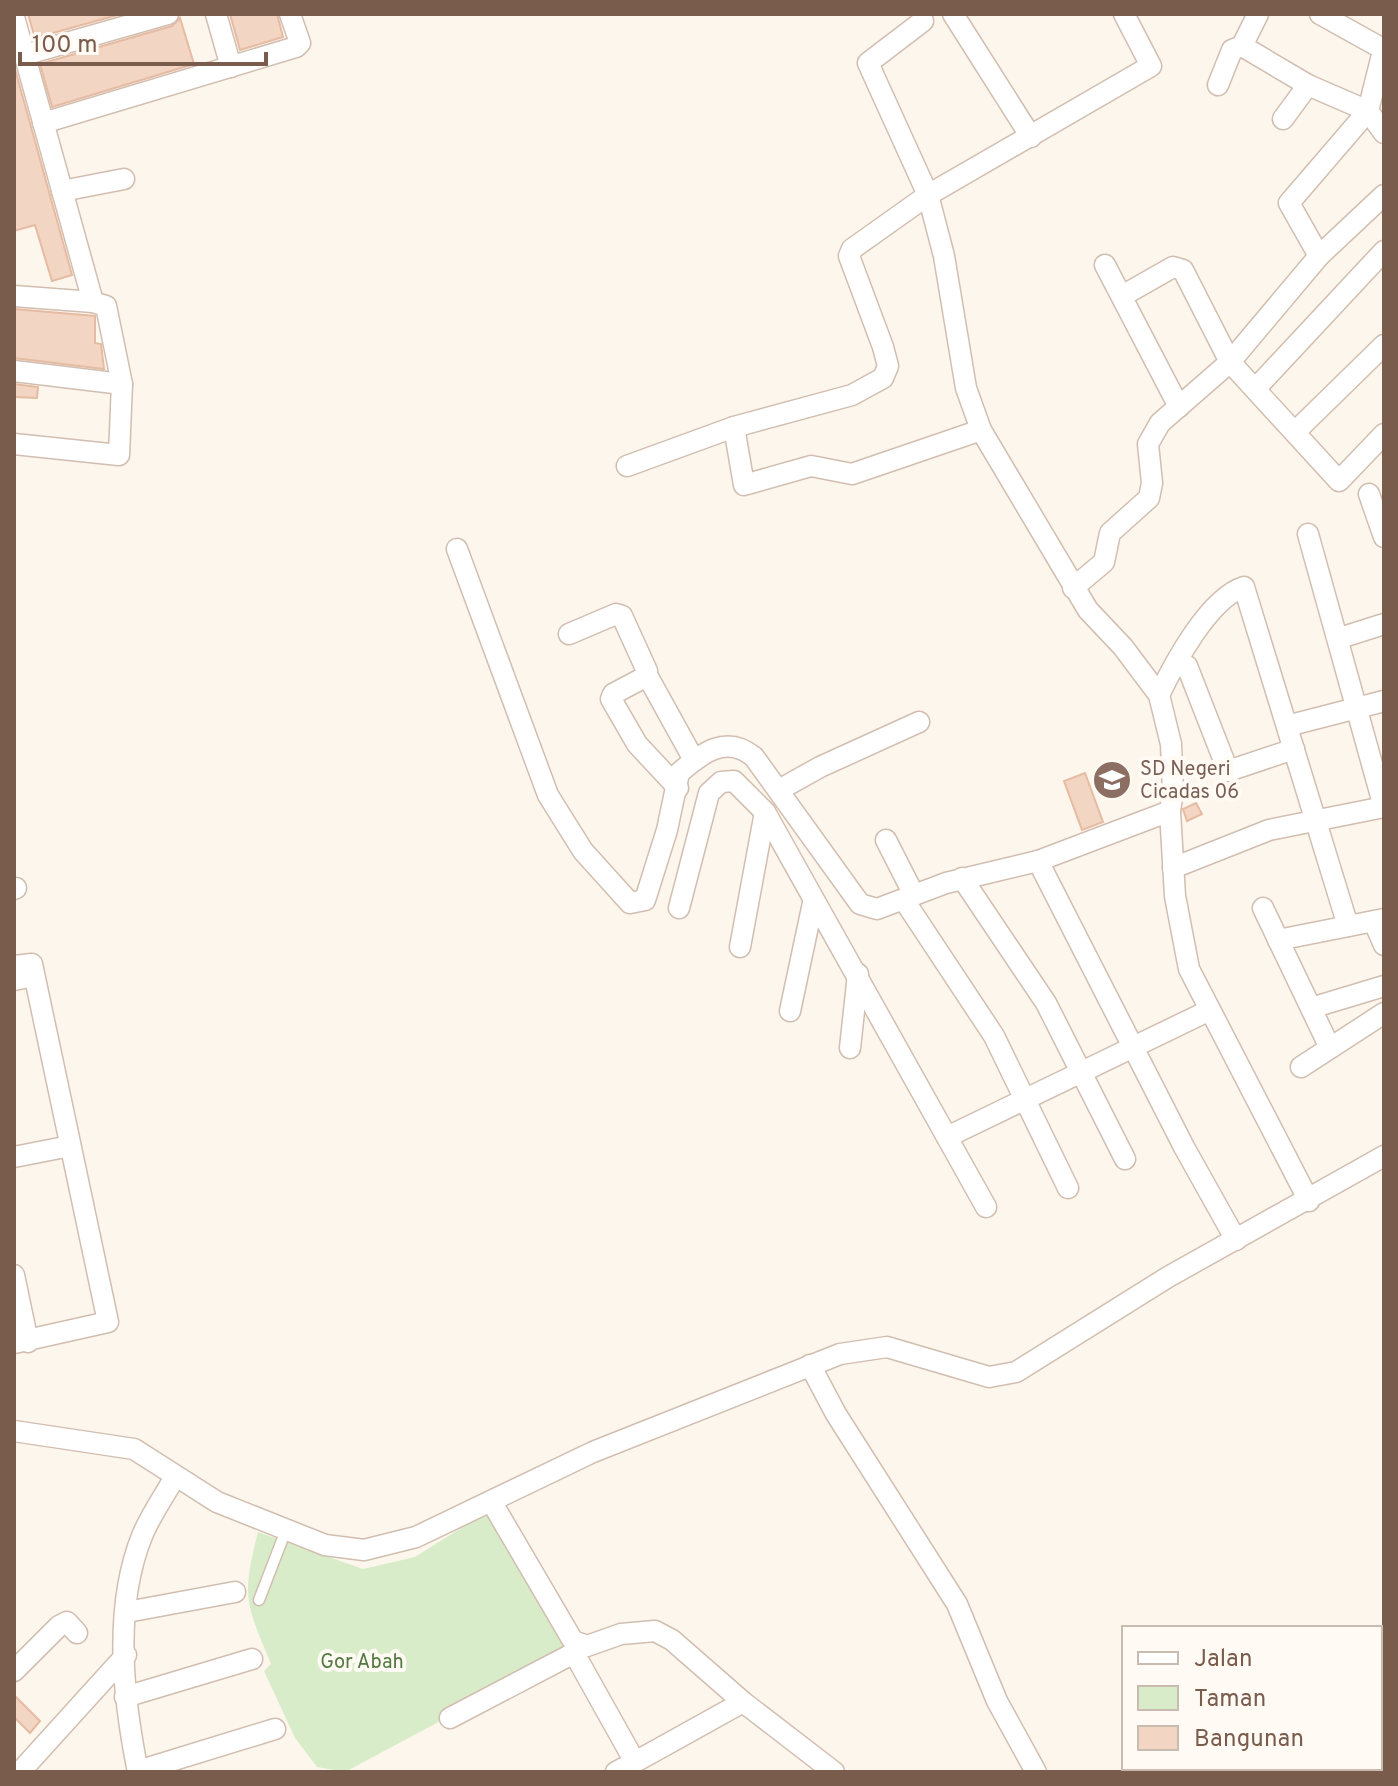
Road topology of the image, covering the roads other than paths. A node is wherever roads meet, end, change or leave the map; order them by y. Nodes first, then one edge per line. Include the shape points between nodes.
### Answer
1 (168, 14) edge
2 (216, 14) edge
3 (290, 14) edge
4 (953, 14) edge
5 (1124, 14) edge
6 (1258, 14) edge
7 (1320, 14) edge
8 (14, 17) edge
9 (923, 21) dead end
10 (1242, 46) junction
11 (1384, 48) edge
12 (24, 55) junction
13 (231, 67) junction
14 (1218, 85) dead end
15 (1308, 85) junction
16 (1368, 111) junction
17 (1283, 119) dead end
18 (43, 123) junction
19 (1384, 133) edge
20 (1031, 137) junction
21 (124, 179) dead end
22 (62, 191) junction
23 (928, 195) junction
24 (1384, 195) edge
25 (1384, 251) edge
26 (1319, 256) junction
27 (1105, 265) dead end
28 (14, 296) edge
29 (1122, 296) junction
30 (93, 302) junction
31 (1384, 345) edge
32 (1230, 362) junction
33 (14, 371) edge
34 (122, 384) junction
35 (1257, 387) junction
36 (1179, 407) junction
37 (734, 427) junction
38 (981, 430) junction
39 (1296, 431) junction
40 (1384, 434) edge
41 (14, 444) edge
42 (627, 466) dead end
43 (1369, 494) dead end
44 (1308, 534) dead end
45 (1384, 537) edge
46 (457, 549) dead end
47 (1073, 588) junction
48 (1384, 624) edge
49 (569, 634) dead end
50 (1340, 638) junction
51 (1187, 666) dead end
52 (647, 675) junction
53 (1159, 695) junction
54 (1384, 701) edge
55 (1359, 708) junction
56 (919, 722) dead end
57 (1287, 726) junction
58 (1294, 749) junction
59 (694, 760) junction
60 (678, 788) junction
61 (779, 790) junction
62 (1384, 807) edge
63 (1170, 811) junction
64 (765, 812) junction
65 (1318, 822) junction
66 (886, 840) dead end
67 (1038, 861) junction
68 (1173, 868) junction
69 (962, 878) junction
70 (909, 898) junction
71 (813, 903) junction
72 (679, 908) dead end
73 (1263, 908) dead end
74 (1379, 920) edge
75 (1348, 926) junction
76 (1278, 940) junction
77 (1384, 945) edge
78 (740, 947) dead end
79 (14, 966) edge
80 (858, 974) junction
81 (24, 978) edge
82 (1384, 986) edge
83 (1311, 1008) junction
84 (790, 1011) dead end
85 (1208, 1011) junction
86 (1384, 1013) edge
87 (1133, 1047) junction
88 (850, 1048) dead end
89 (1330, 1048) junction
90 (1301, 1067) dead end
91 (1083, 1072) junction
92 (1026, 1101) junction
93 (947, 1137) junction
94 (70, 1146) junction
95 (1384, 1156) edge
96 (14, 1157) edge
97 (1125, 1159) dead end
98 (1068, 1188) dead end
99 (1309, 1201) junction
100 (986, 1207) dead end
101 (1236, 1240) junction
102 (14, 1275) edge
103 (21, 1342) edge
104 (810, 1365) junction
105 (14, 1431) edge
106 (175, 1477) junction
107 (491, 1501) junction
108 (286, 1530) junction
109 (235, 1592) dead end
110 (259, 1600) dead end
111 (127, 1612) junction
112 (77, 1633) dead end
113 (578, 1649) junction
114 (126, 1655) junction
115 (252, 1659) dead end
116 (14, 1671) edge
117 (125, 1697) junction
118 (743, 1702) junction
119 (450, 1718) dead end
120 (275, 1729) dead end
121 (635, 1762) junction
122 (138, 1771) edge
123 (20, 1772) edge
124 (616, 1772) edge
125 (834, 1772) edge
126 (1036, 1772) edge

1 - 12 street
2 - 13 street
3 - 13 street via 299,45
4 - 20 street
5 - 20 street via 1151,66
6 - 10 street
7 - 11 street
8 - 12 street
9 - 23 street via 868,65
10 - 14 street via 1232,50
10 - 15 street
11 - 16 street
12 - 18 street
13 - 18 street
15 - 16 street
15 - 17 street
16 - 19 street
16 - 26 street via 1289,203
18 - 22 street
20 - 23 street
21 - 22 street
22 - 30 street
23 - 37 street via 849,256 883,347 888,366 883,378 852,395
23 - 38 street via 966,388
24 - 26 street
25 - 35 street
26 - 32 street
27 - 29 street
28 - 30 street
29 - 32 street via 1179,267
29 - 36 street
30 - 34 street via 107,308
31 - 39 street
32 - 35 street
32 - 36 street
33 - 34 street
34 - 41 street via 119,455
35 - 39 street
36 - 47 street via 1160,423 1148,444 1149,498 1110,533 1104,562
37 - 38 street via 744,485 811,466 852,474
37 - 42 street
38 - 47 street
39 - 40 street via 1339,481
43 - 45 street
44 - 50 street
46 - 60 street via 548,795 583,851 630,903 645,900
47 - 53 street
48 - 50 street
49 - 52 street via 620,614
50 - 55 street
51 - 58 street via 1228,771
52 - 59 street
52 - 60 street via 611,699 637,744
53 - 57 street via 1185,642 1244,587
53 - 63 street via 1171,744
54 - 55 street
55 - 57 street
55 - 62 street
56 - 61 street
57 - 58 street
58 - 65 street
59 - 60 street via 679,773
59 - 61 street via 719,746 743,748
61 - 70 street via 860,904 877,909
62 - 65 street
63 - 67 street
63 - 68 street
64 - 71 street
64 - 72 street via 734,781 714,787
64 - 78 street
65 - 68 street via 1249,836
65 - 75 street
66 - 70 street
67 - 69 street
67 - 87 street
68 - 85 street via 1186,958
69 - 70 street
69 - 91 street via 1046,1003
70 - 92 street via 994,1036
71 - 80 street
71 - 84 street
73 - 76 street
74 - 75 street
74 - 77 street
75 - 76 street
76 - 83 street
79 - 81 street via 31,963
80 - 88 street
80 - 93 street
81 - 94 street
82 - 83 street
83 - 89 street
85 - 87 street
85 - 99 street
86 - 89 street
87 - 91 street
87 - 101 street
89 - 90 street
91 - 92 street
91 - 97 street
92 - 93 street
92 - 98 street
93 - 100 street
94 - 96 street
94 - 103 street via 108,1322
95 - 99 street
99 - 101 street
101 - 104 street via 1016,1372 989,1377 887,1347
102 - 103 street
104 - 107 street via 593,1452
104 - 126 street via 957,1604 997,1701
105 - 106 street via 126,1447
106 - 108 street via 217,1502
106 - 111 street via 142,1535
107 - 108 street via 382,1548 347,1550
107 - 113 street
108 - 110 lane
109 - 111 street
111 - 114 street
112 - 116 street via 67,1622 59,1626
113 - 118 street via 641,1629 655,1631
113 - 119 street
113 - 121 street
114 - 117 street
114 - 123 street
115 - 117 street
117 - 122 street
118 - 121 street
118 - 125 street
120 - 122 street
121 - 124 street

